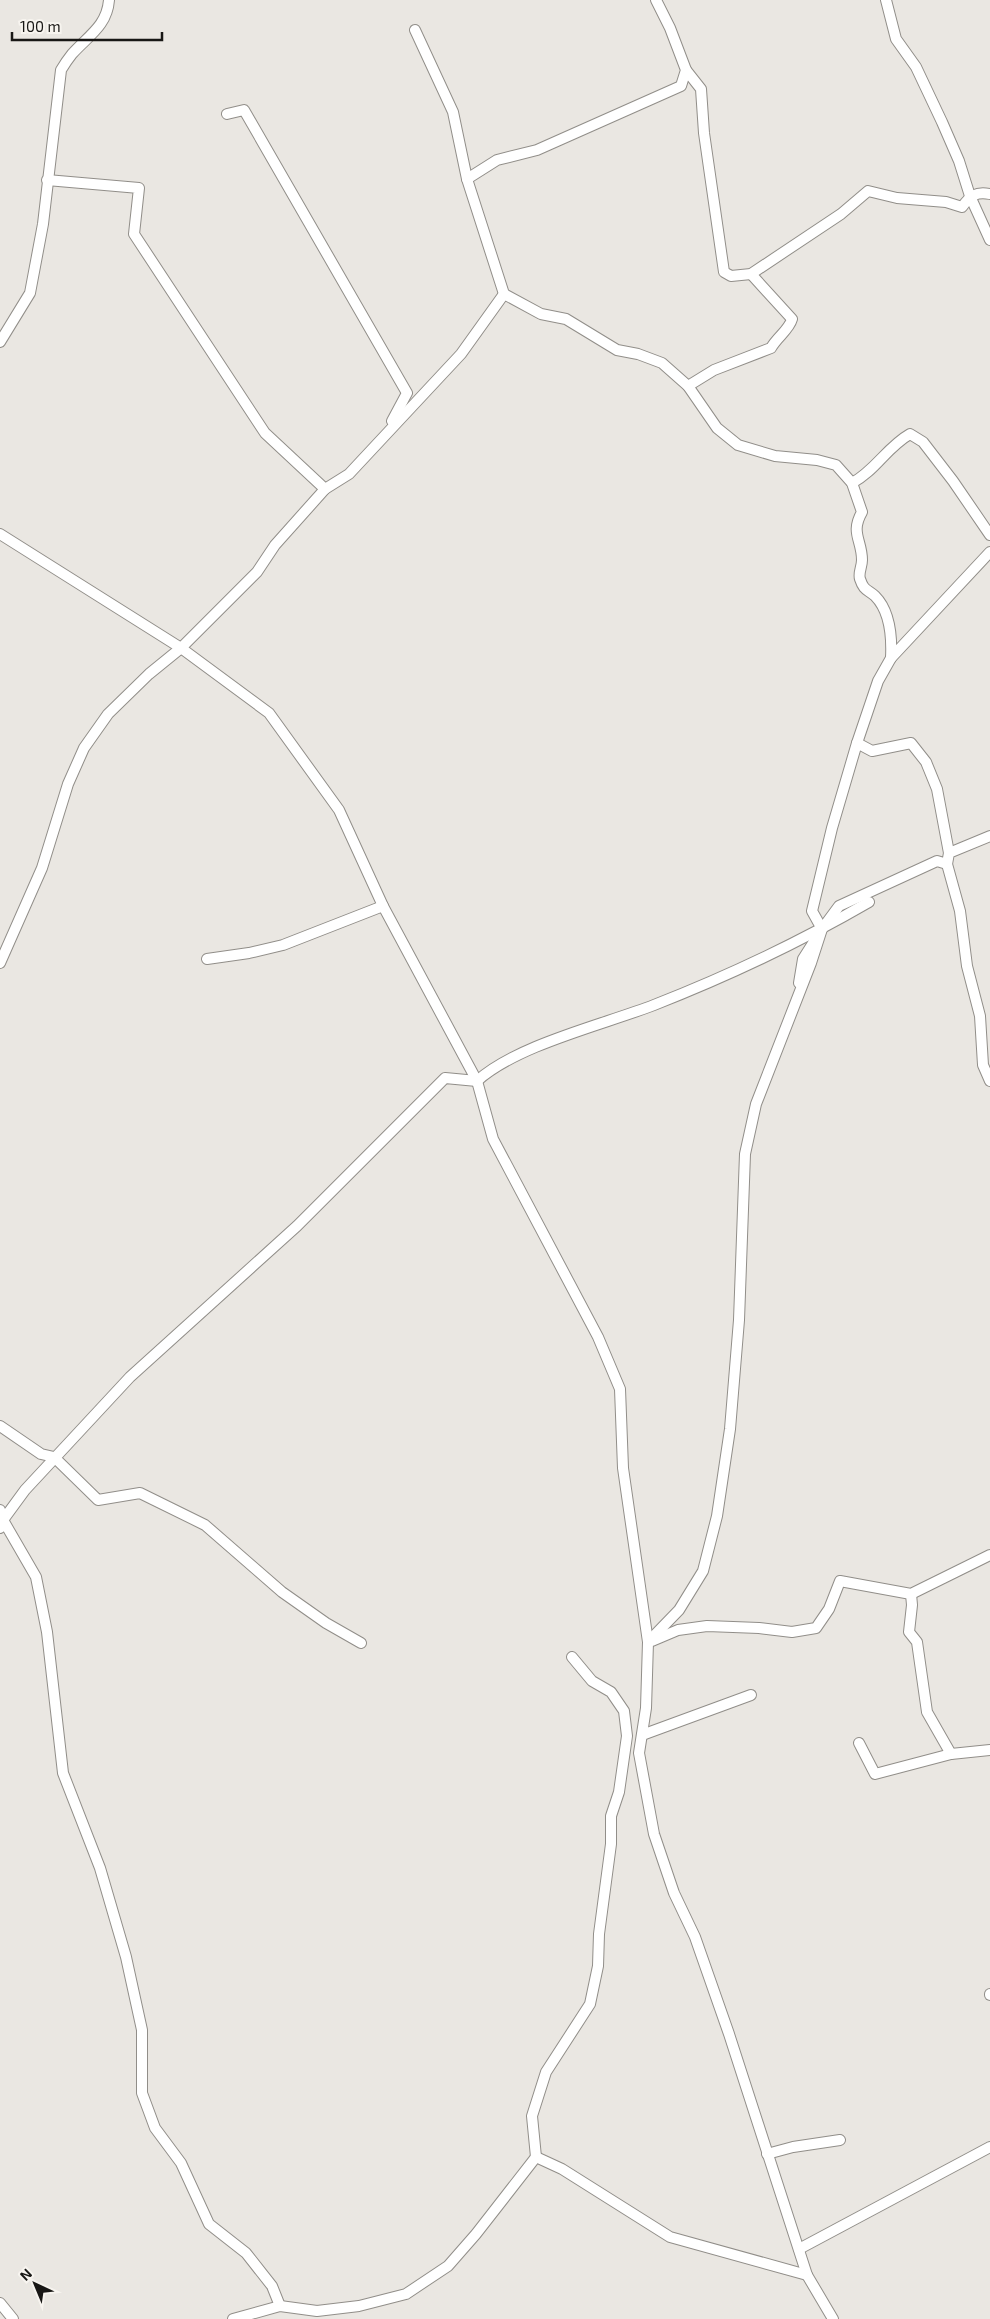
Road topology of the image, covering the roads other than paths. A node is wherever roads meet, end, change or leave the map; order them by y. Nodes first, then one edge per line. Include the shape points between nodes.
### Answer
1 (109, 0) edge
2 (656, 0) edge
3 (886, 0) edge
4 (415, 30) dead end
5 (686, 70) junction
6 (226, 114) dead end
7 (467, 179) junction
8 (47, 180) junction
9 (990, 194) edge
10 (970, 196) junction
11 (990, 240) edge
12 (751, 274) junction
13 (504, 294) junction
14 (0, 342) edge
15 (688, 386) junction
16 (386, 432) junction
17 (852, 483) junction
18 (325, 489) junction
19 (0, 534) edge
20 (990, 535) edge
21 (990, 552) edge
22 (181, 648) junction
23 (891, 658) junction
24 (856, 743) junction
25 (990, 836) edge
26 (949, 853) junction
27 (947, 864) junction
28 (869, 902) dead end
29 (383, 906) junction
30 (822, 929) junction
31 (207, 959) dead end
32 (0, 963) edge
33 (477, 1081) junction
34 (990, 1081) edge
35 (0, 1426) edge
36 (54, 1456) junction
37 (1, 1519) edge
38 (990, 1555) edge
39 (911, 1594) junction
40 (648, 1642) junction
41 (361, 1643) dead end
42 (572, 1657) dead end
43 (750, 1696) dead end
44 (642, 1735) junction
45 (860, 1743) dead end
46 (990, 1750) edge
47 (951, 1754) junction
48 (840, 2140) dead end
49 (990, 2147) edge
50 (766, 2154) junction
51 (536, 2157) junction
52 (799, 2249) junction
53 (807, 2275) junction
54 (0, 2303) edge
55 (280, 2306) junction
56 (13, 2319) edge
57 (233, 2319) edge
58 (833, 2319) edge

1 - 8 street via 108,11 99,28 71,55 61,70
2 - 5 street
3 - 10 street via 896,39 916,67 959,161
4 - 7 street via 453,112
5 - 7 street via 681,86 667,93 537,150 497,160
5 - 12 street via 702,90 704,133 724,272 731,276
6 - 16 street via 244,110 407,393
7 - 13 street
8 - 14 street via 44,224 30,293
8 - 18 street via 139,188 134,234 265,433
9 - 10 street via 982,192
10 - 11 street
10 - 12 street via 962,206 868,191 841,214
12 - 15 street via 792,318 791,325 776,338 771,348 714,370
13 - 15 street via 541,314 566,319 617,350 662,363
13 - 16 street via 461,354
15 - 17 street via 717,428 738,445 775,456 836,465
16 - 18 street via 349,474
17 - 20 street via 863,477 898,441 910,434 924,442
17 - 23 street via 862,512 856,522 862,560 859,577 865,590 879,602 892,632
18 - 22 street via 275,545 257,572
19 - 22 street
21 - 23 street
22 - 29 street via 269,713 339,810
22 - 32 street via 108,714 84,748 68,784 42,868
23 - 24 street via 872,696
24 - 26 street via 872,751 911,743 926,762 937,789
24 - 30 street via 812,911
25 - 26 street
26 - 27 street
27 - 30 street via 937,861 839,906
27 - 34 street via 960,911 967,966 980,1016 983,1065
28 - 30 street
29 - 31 street via 282,945
29 - 33 street
30 - 33 street via 751,964 654,1005 537,1047 488,1071
30 - 40 street via 803,959 795,1003 756,1104 745,1154 739,1320 730,1429 717,1516 703,1571 679,1610
33 - 36 street via 445,1078 297,1226 130,1377
33 - 40 street via 493,1139 598,1338 620,1389 623,1468
35 - 36 street via 41,1454
36 - 37 street
36 - 41 street via 98,1500 140,1493 205,1525 282,1592
37 - 55 street via 36,1576 47,1632 63,1773 100,1868 126,1957 142,2030 142,2093 155,2128 181,2163 209,2224 246,2253 272,2286
38 - 39 street
39 - 40 street via 840,1581 816,1628 792,1632 707,1626 678,1630
39 - 47 street via 909,1632 916,1642 927,1712
40 - 44 street
42 - 51 street via 592,1681 611,1692 624,1711 627,1736 619,1792 611,1816 598,1966 590,2004 546,2072 532,2116
43 - 44 street
44 - 50 street via 639,1753 654,1834 729,2034
45 - 47 street via 875,1774
46 - 47 street
48 - 50 street
49 - 52 street
50 - 52 street
51 - 53 street via 562,2169 670,2237
51 - 55 street via 448,2266 406,2294 360,2306 317,2311
52 - 53 street
53 - 58 street
54 - 56 street
55 - 57 street

